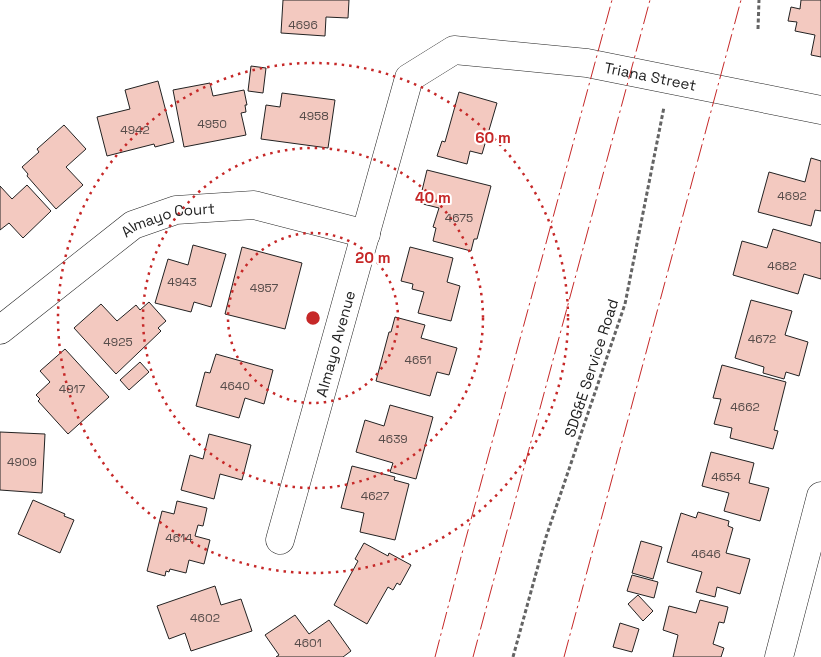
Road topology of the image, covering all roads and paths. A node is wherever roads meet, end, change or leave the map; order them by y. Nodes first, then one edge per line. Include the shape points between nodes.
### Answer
1 (759, 0) edge
2 (758, 29) dead end
3 (478, 53) joint
4 (670, 80) junction
5 (821, 110) edge
6 (366, 234) junction
7 (0, 330) edge
8 (821, 496) edge
9 (280, 540) dead end
10 (513, 657) edge
11 (779, 657) edge

1 - 2 path
3 - 4 street, Triana Street via 587,63
3 - 6 street, Almayo Avenue via 454,50 409,78
4 - 5 street, Triana Street
4 - 10 path, SDG&E Service Road via 625,304 546,537
6 - 7 street, Almayo Court via 254,205 176,210 133,225
6 - 9 street, Almayo Avenue
8 - 11 street

